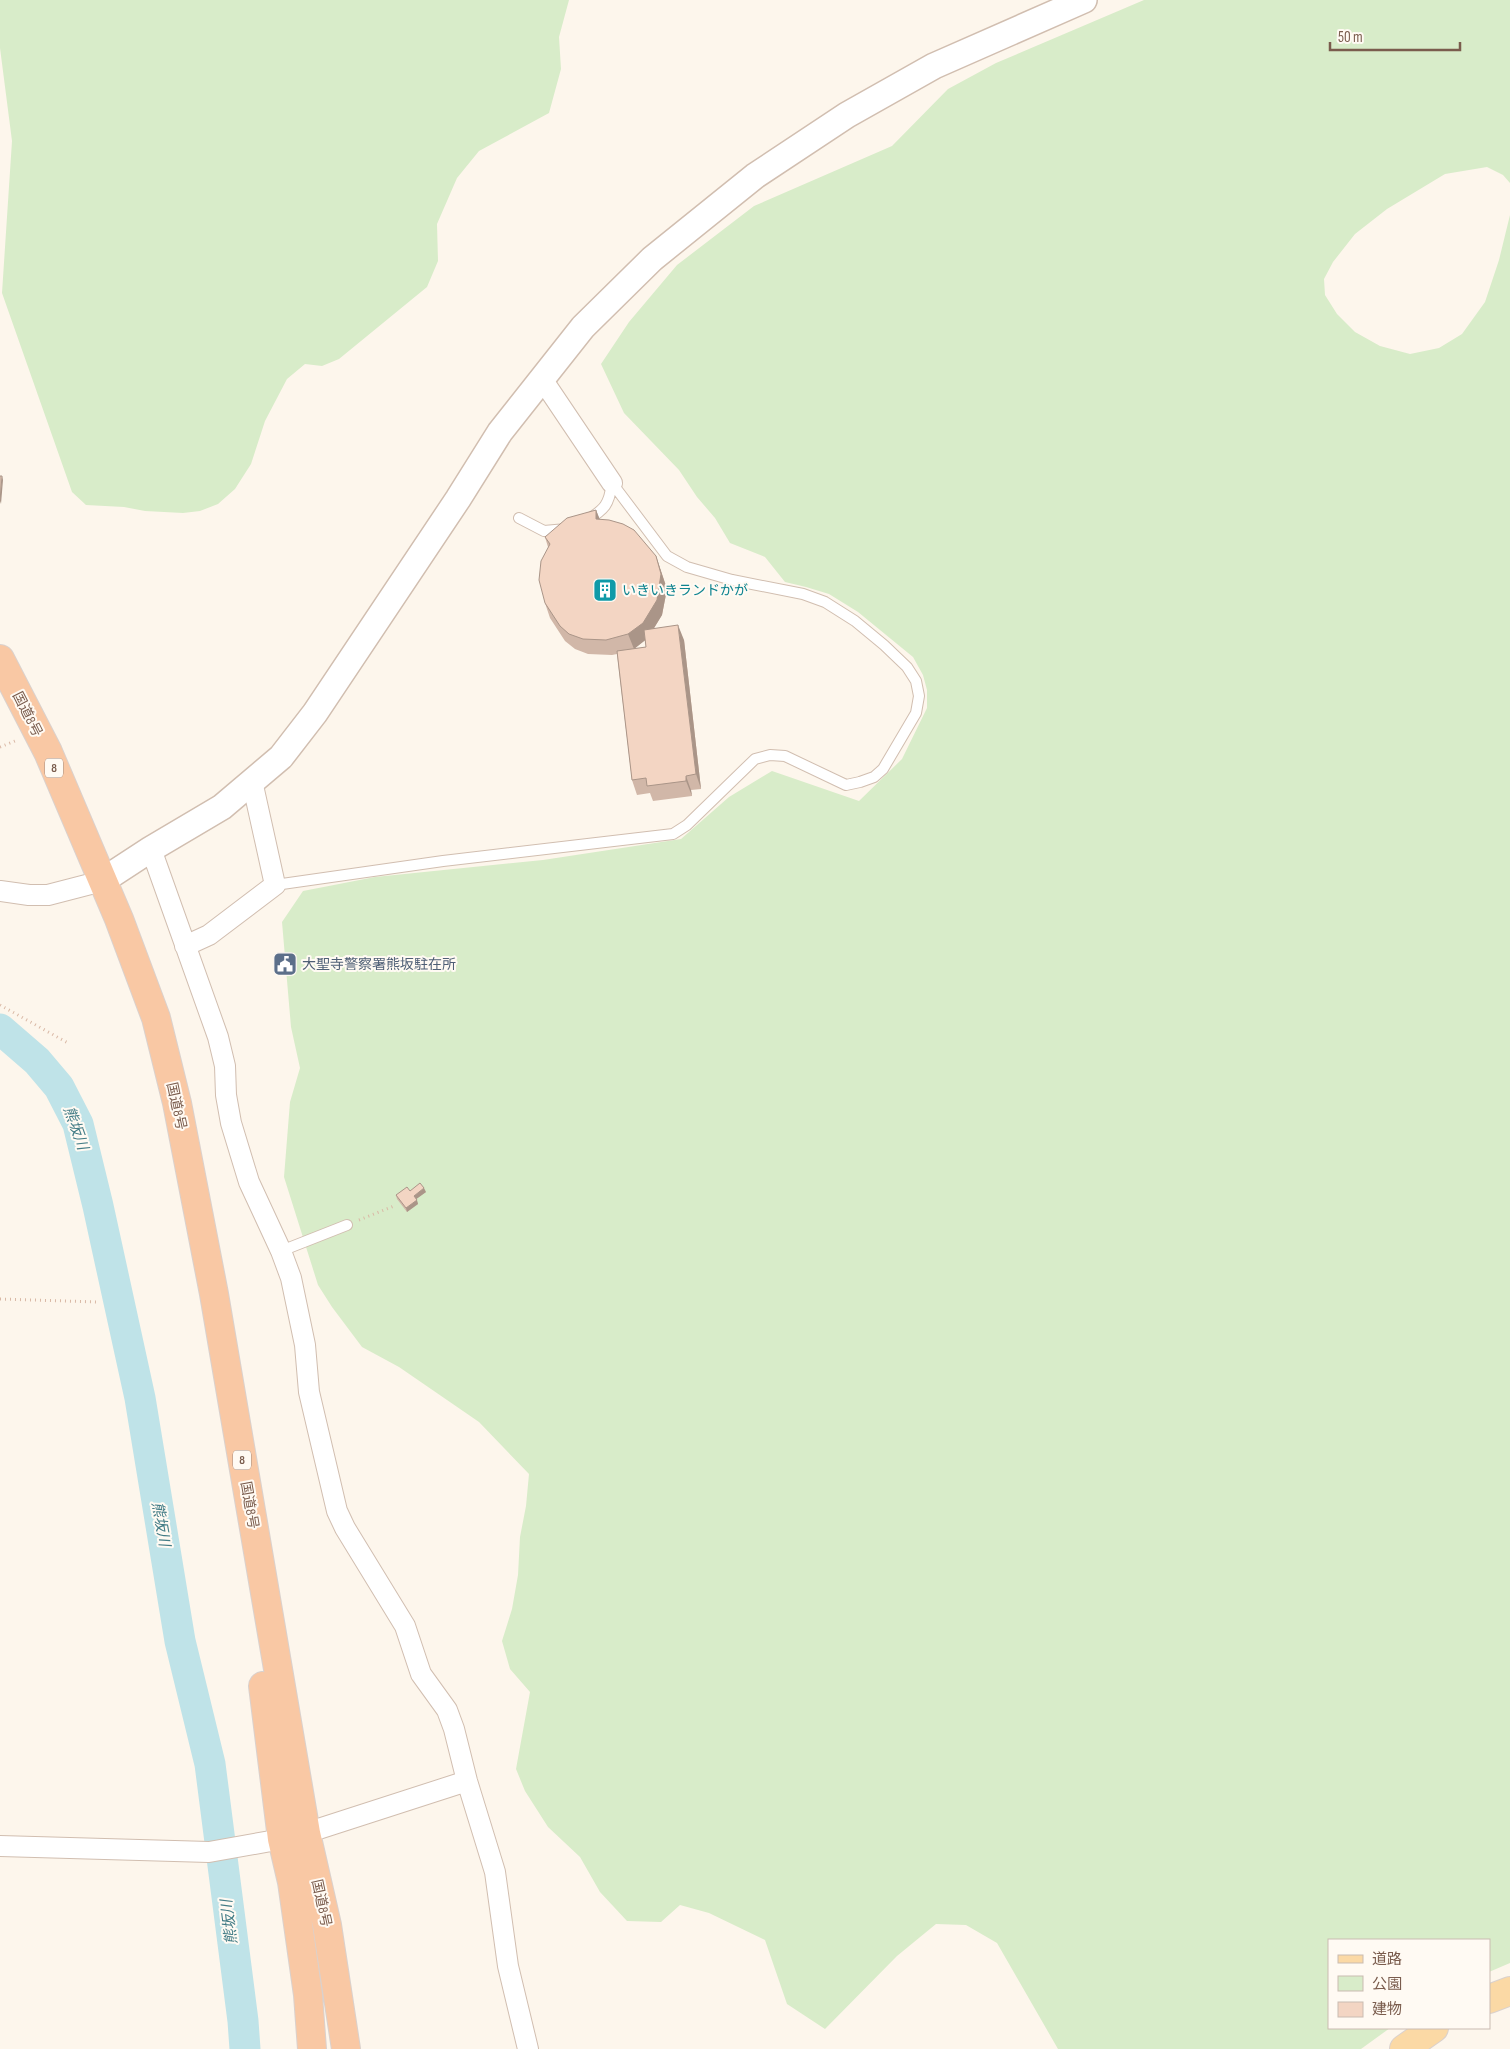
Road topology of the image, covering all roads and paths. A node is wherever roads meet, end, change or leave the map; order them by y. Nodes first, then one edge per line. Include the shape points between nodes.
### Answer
1 (1084, 0) edge
2 (542, 379) junction
3 (612, 483) junction
4 (519, 518) dead end
5 (0, 658) edge
6 (16, 741) dead end
7 (0, 747) edge
8 (252, 781) junction
9 (151, 849) junction
10 (102, 881) junction
11 (275, 885) junction
12 (0, 891) edge
13 (185, 946) junction
14 (0, 1005) edge
15 (68, 1043) dead end
16 (394, 1206) dead end
17 (347, 1225) joint
18 (281, 1251) junction
19 (0, 1299) edge
20 (98, 1302) dead end
21 (467, 1781) junction
22 (294, 1836) junction
23 (0, 1846) edge
24 (1510, 1990) edge
25 (1490, 1999) edge
26 (1433, 2029) edge
27 (312, 2049) edge
28 (346, 2049) edge
29 (528, 2049) edge
30 (1404, 2049) edge

1 - 2 street via 934,66 847,115 754,176 652,259 582,327
2 - 3 street
2 - 8 street via 500,432 315,714 281,756
3 - 4 lane via 610,498 603,511 584,522 565,529 544,531
3 - 11 lane via 667,556 687,567 825,602 855,621 907,667 916,681 919,696 916,713 883,769 874,777 846,785 786,756 770,755 755,759 673,834 442,860
5 - 10 highway, 国道8号 / 8 via 48,752
6 - 7 path
8 - 9 street via 222,807
8 - 11 street
9 - 10 street
9 - 13 street
10 - 12 street via 48,895
10 - 22 highway, 国道8号 / 8 via 156,1018 177,1103 214,1294
11 - 13 street via 209,935
13 - 18 street via 218,1037 225,1066 231,1123 249,1182
14 - 15 path
16 - 17 path
17 - 18 lane
18 - 21 street via 291,1278 305,1345 309,1392 338,1510 345,1528 406,1626 421,1674 447,1710
19 - 20 path
21 - 22 street
21 - 29 street via 495,1872 508,1966
22 - 23 street via 209,1852
22 - 27 highway, 国道8号 / 8 via 293,1892 308,1995
22 - 28 highway, 国道8号 / 8 via 327,1925
24 - 25 main road
26 - 30 main road

